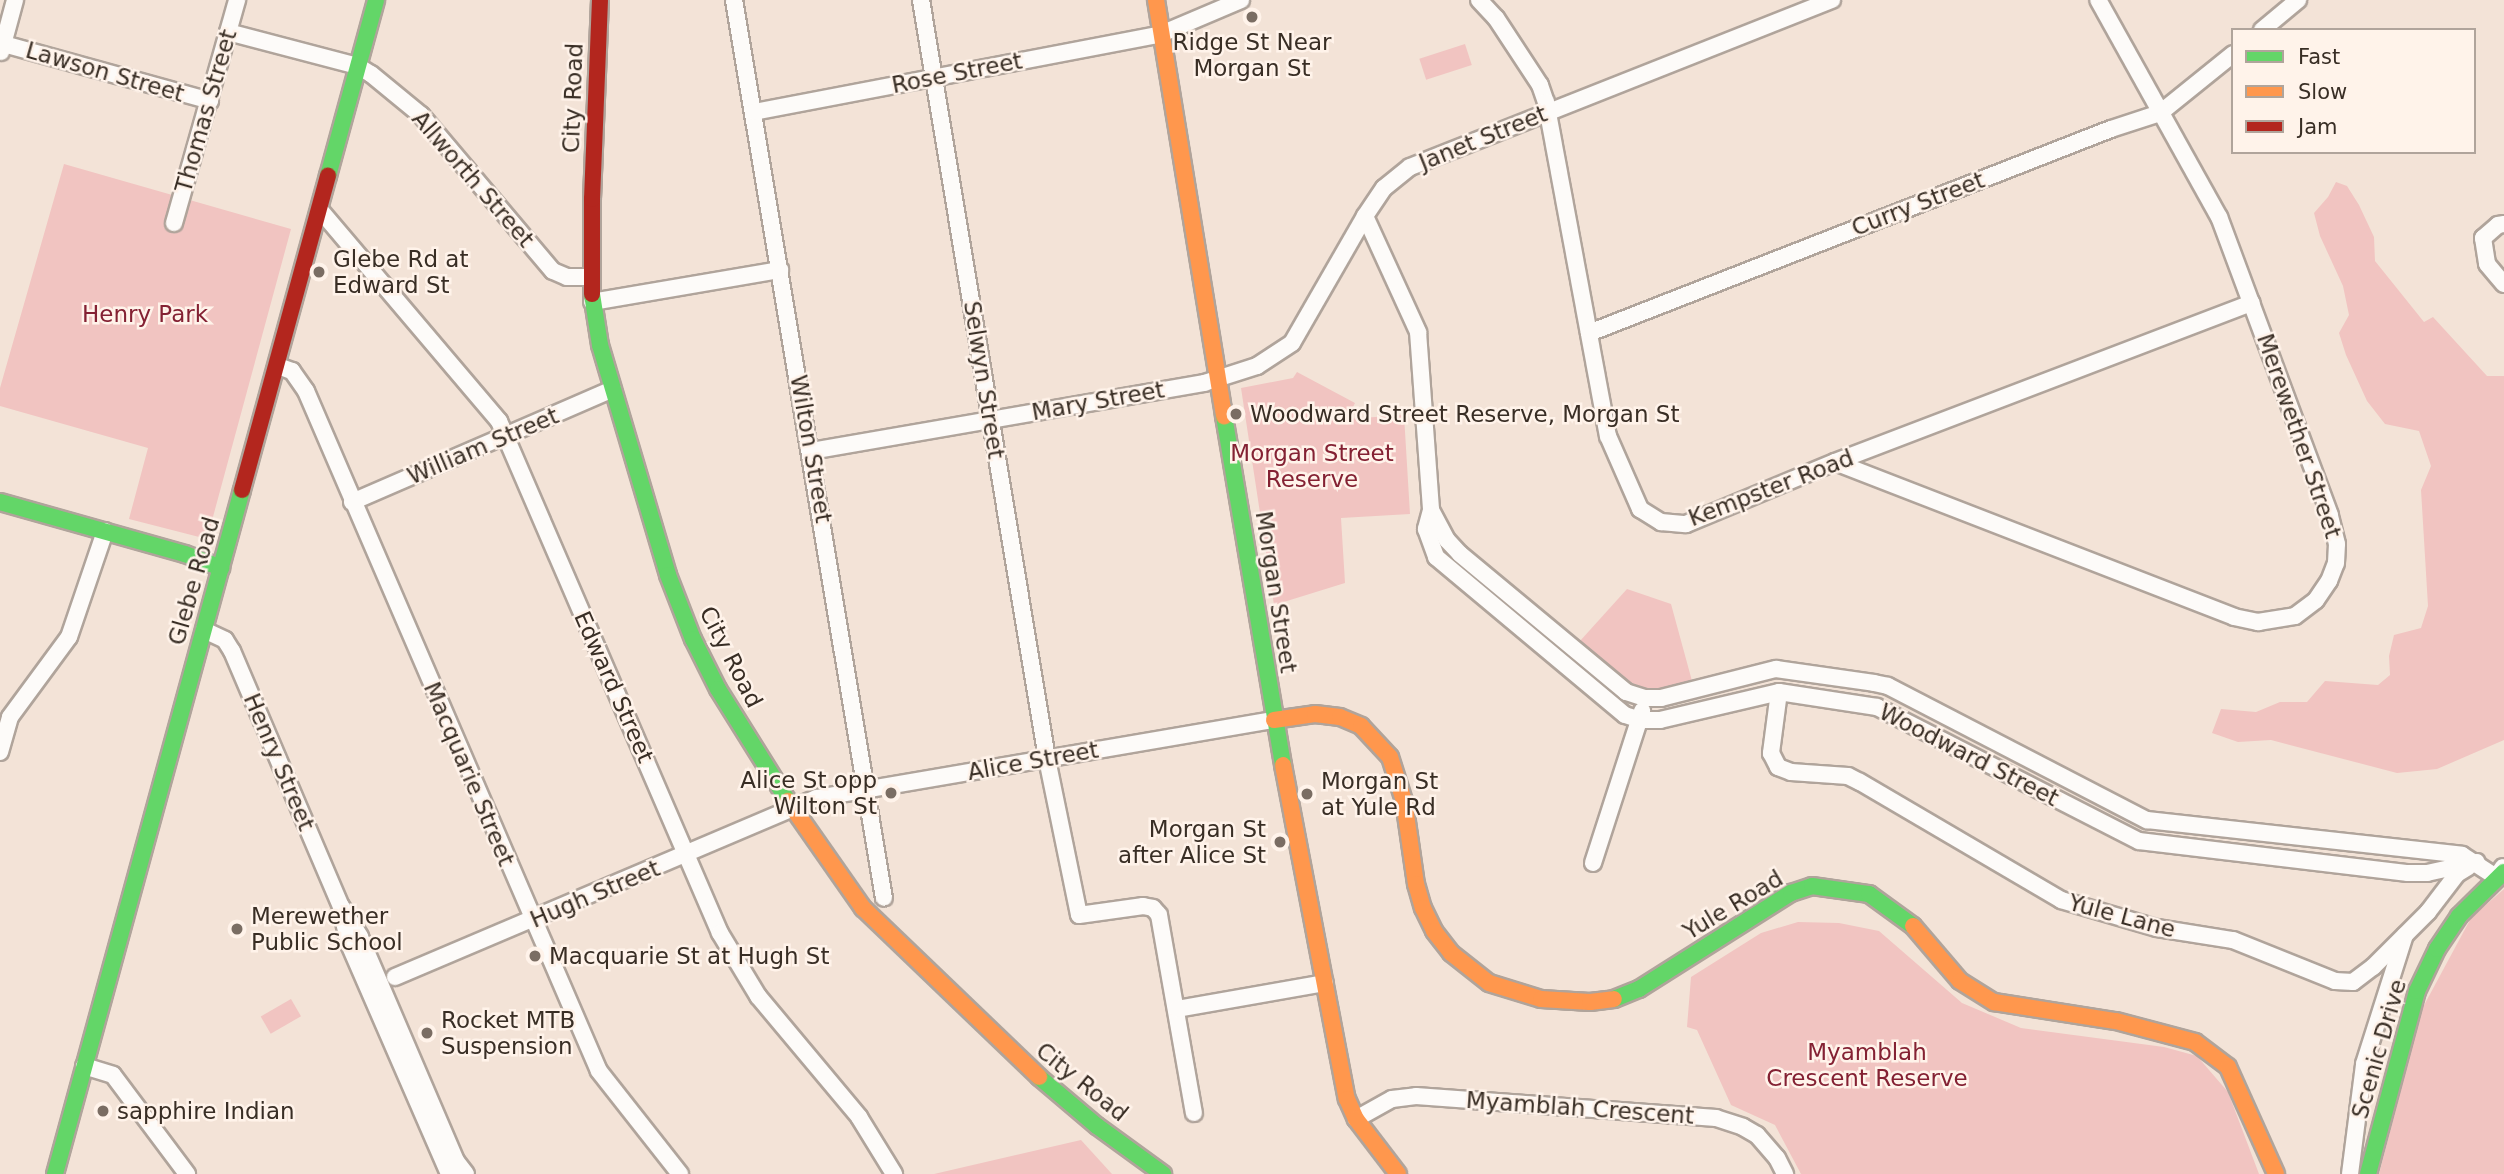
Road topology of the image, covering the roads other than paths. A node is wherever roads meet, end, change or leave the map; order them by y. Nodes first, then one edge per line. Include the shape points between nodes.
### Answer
1 (15, 0) edge
2 (237, 0) edge
3 (376, 0) edge
4 (600, 0) edge
5 (734, 0) edge
6 (921, 0) edge
7 (1156, 0) edge
8 (1241, 0) edge
9 (1479, 0) edge
10 (1832, 0) edge
11 (2098, 0) edge
12 (2298, 0) edge
13 (2264, 28) edge
14 (228, 32) junction
15 (1161, 34) junction
16 (1, 47) edge
17 (2231, 56) edge
18 (358, 66) junction
19 (934, 77) junction
20 (209, 101) junction
21 (1549, 111) junction
22 (754, 112) junction
23 (2160, 113) junction
24 (320, 210) junction
25 (1364, 216) junction
26 (174, 223) dead end
27 (2504, 224) edge
28 (780, 270) junction
29 (592, 277) junction
30 (2504, 284) edge
31 (592, 302) junction
32 (2252, 303) junction
33 (1589, 333) junction
34 (278, 366) junction
35 (1219, 379) junction
36 (613, 389) junction
37 (991, 419) junction
38 (505, 438) junction
39 (811, 451) junction
40 (1835, 462) junction
41 (0, 502) edge
42 (352, 502) junction
43 (1431, 510) junction
44 (105, 531) junction
45 (221, 568) junction
46 (204, 631) junction
47 (1779, 692) junction
48 (1645, 698) junction
49 (1275, 720) junction
50 (1640, 720) junction
51 (0, 752) edge
52 (1047, 759) junction
53 (867, 789) junction
54 (792, 807) junction
55 (688, 855) junction
56 (1593, 863) dead end
57 (2477, 863) junction
58 (2502, 871) edge
59 (884, 898) dead end
60 (341, 906) junction
61 (533, 921) junction
62 (2405, 935) junction
63 (395, 978) dead end
64 (1325, 983) junction
65 (1177, 1009) junction
66 (84, 1066) junction
67 (1194, 1113) dead end
68 (1356, 1119) junction
69 (55, 1174) edge
70 (187, 1174) edge
71 (449, 1174) edge
72 (466, 1174) edge
73 (680, 1174) edge
74 (894, 1174) edge
75 (1163, 1174) edge
76 (1398, 1174) edge
77 (1785, 1174) edge
78 (2276, 1174) edge
79 (2350, 1174) edge
80 (2368, 1174) edge

1 - 16 street
2 - 14 street, Thomas Street
3 - 18 main road, Glebe Road
4 - 29 main road, City Road
5 - 22 street, Wilton Street
6 - 19 street, Selwyn Street
7 - 15 main road, Morgan Street
8 - 15 street, Rose Street
9 - 21 street, Kempster Road via 1540,85
10 - 21 street, Janet Street
11 - 23 street, Merewether Street
12 - 13 street
14 - 18 street, Allworth Street
14 - 20 street, Thomas Street
15 - 19 street, Rose Street
15 - 35 main road, Morgan Street
16 - 20 street, Lawson Street
17 - 23 street, Curry Street
18 - 24 main road, Glebe Road
18 - 29 street, Allworth Street via 421,114 553,271 567,277
19 - 22 street, Rose Street
19 - 37 street, Selwyn Street
20 - 26 street, Thomas Street
21 - 25 street, Janet Street via 1410,167 1384,188
21 - 33 street, Kempster Road
22 - 28 street, Wilton Street
23 - 32 street, Merewether Street via 2219,216
23 - 33 street, Curry Street
24 - 34 main road, Glebe Road
24 - 38 street, Edward Street via 499,421
25 - 35 street, Janet Street via 1292,343 1256,366
25 - 43 street via 1418,332
27 - 30 street via 2483,238 2487,264
28 - 31 street
28 - 39 street, Wilton Street
29 - 31 main road, City Road
31 - 36 main road, City Road
32 - 40 street, Kempster Road
32 - 40 street, Merewether Street via 2337,544 2329,581 2316,600 2295,616 2258,622 2234,617
33 - 40 street, Kempster Road via 1608,436 1640,509 1661,522 1686,524
34 - 42 street, Macquarie Street via 292,371 306,391
34 - 45 main road, Glebe Road
35 - 37 street, Mary Street
35 - 49 main road, Morgan Street
36 - 38 street, William Street
36 - 54 main road, City Road via 664,564 692,639
37 - 39 street, Mary Street
37 - 52 street, Selwyn Street
38 - 42 street, William Street
38 - 55 street, Edward Street
39 - 53 street, Wilton Street
41 - 44 main road
42 - 61 street, Macquarie Street
43 - 48 street via 1460,554 1626,692
43 - 50 street via 1426,528 1436,557 1625,715
44 - 45 main road
44 - 51 street via 69,637 16,706
45 - 46 main road, Glebe Road
46 - 60 street, Henry Street via 225,640 232,651
46 - 66 main road, Glebe Road
47 - 50 street, Woodward Street via 1660,720
47 - 57 street, Woodward Street via 1896,714 2139,841 2408,873
47 - 62 street, Yule Lane via 1771,753 1778,767 1848,776 2061,900 2157,928 2233,940 2335,981 2353,982
48 - 50 street
48 - 57 street, Woodward Street via 1776,669 1874,683 1888,686 2147,820 2462,855
49 - 52 street, Alice Street
49 - 64 main road, Morgan Street
49 - 78 main road, Yule Road via 1315,714 1340,717 1361,726 1380,744 1390,757 1404,801 1423,908 1451,953 1489,983 1541,999 1614,999 1639,989 1791,893 1812,886 1869,894 1908,921 1960,981 1994,1002 2116,1021 2195,1042 2228,1067
50 - 56 street
52 - 53 street, Alice Street
52 - 65 street, Selwyn Street via 1079,915 1153,908 1159,915
53 - 54 street, Alice Street
53 - 59 street, Wilton Street
54 - 55 street, Hugh Street
54 - 75 main road, City Road via 847,888 901,947 1056,1093
55 - 61 street, Hugh Street
55 - 74 street, Edward Street via 720,933 758,996 859,1117
57 - 58 street, Woodward Street
57 - 62 street, Yule Lane via 2457,874
58 - 80 main road, Scenic Drive via 2459,916 2417,991
60 - 71 street, Henry Street via 349,944
60 - 72 street, Henry Street via 360,937 456,1161
61 - 63 street, Hugh Street
61 - 73 street, Macquarie Street via 599,1071
62 - 79 street, Scenic Drive via 2364,1064
64 - 65 street
64 - 68 main road, Morgan Street via 1347,1098
65 - 67 street
66 - 69 main road, Glebe Road
66 - 70 street via 113,1074
68 - 76 main road, Morgan Street
68 - 77 street, Myamblah Crescent via 1392,1099 1416,1096 1716,1118 1757,1135

